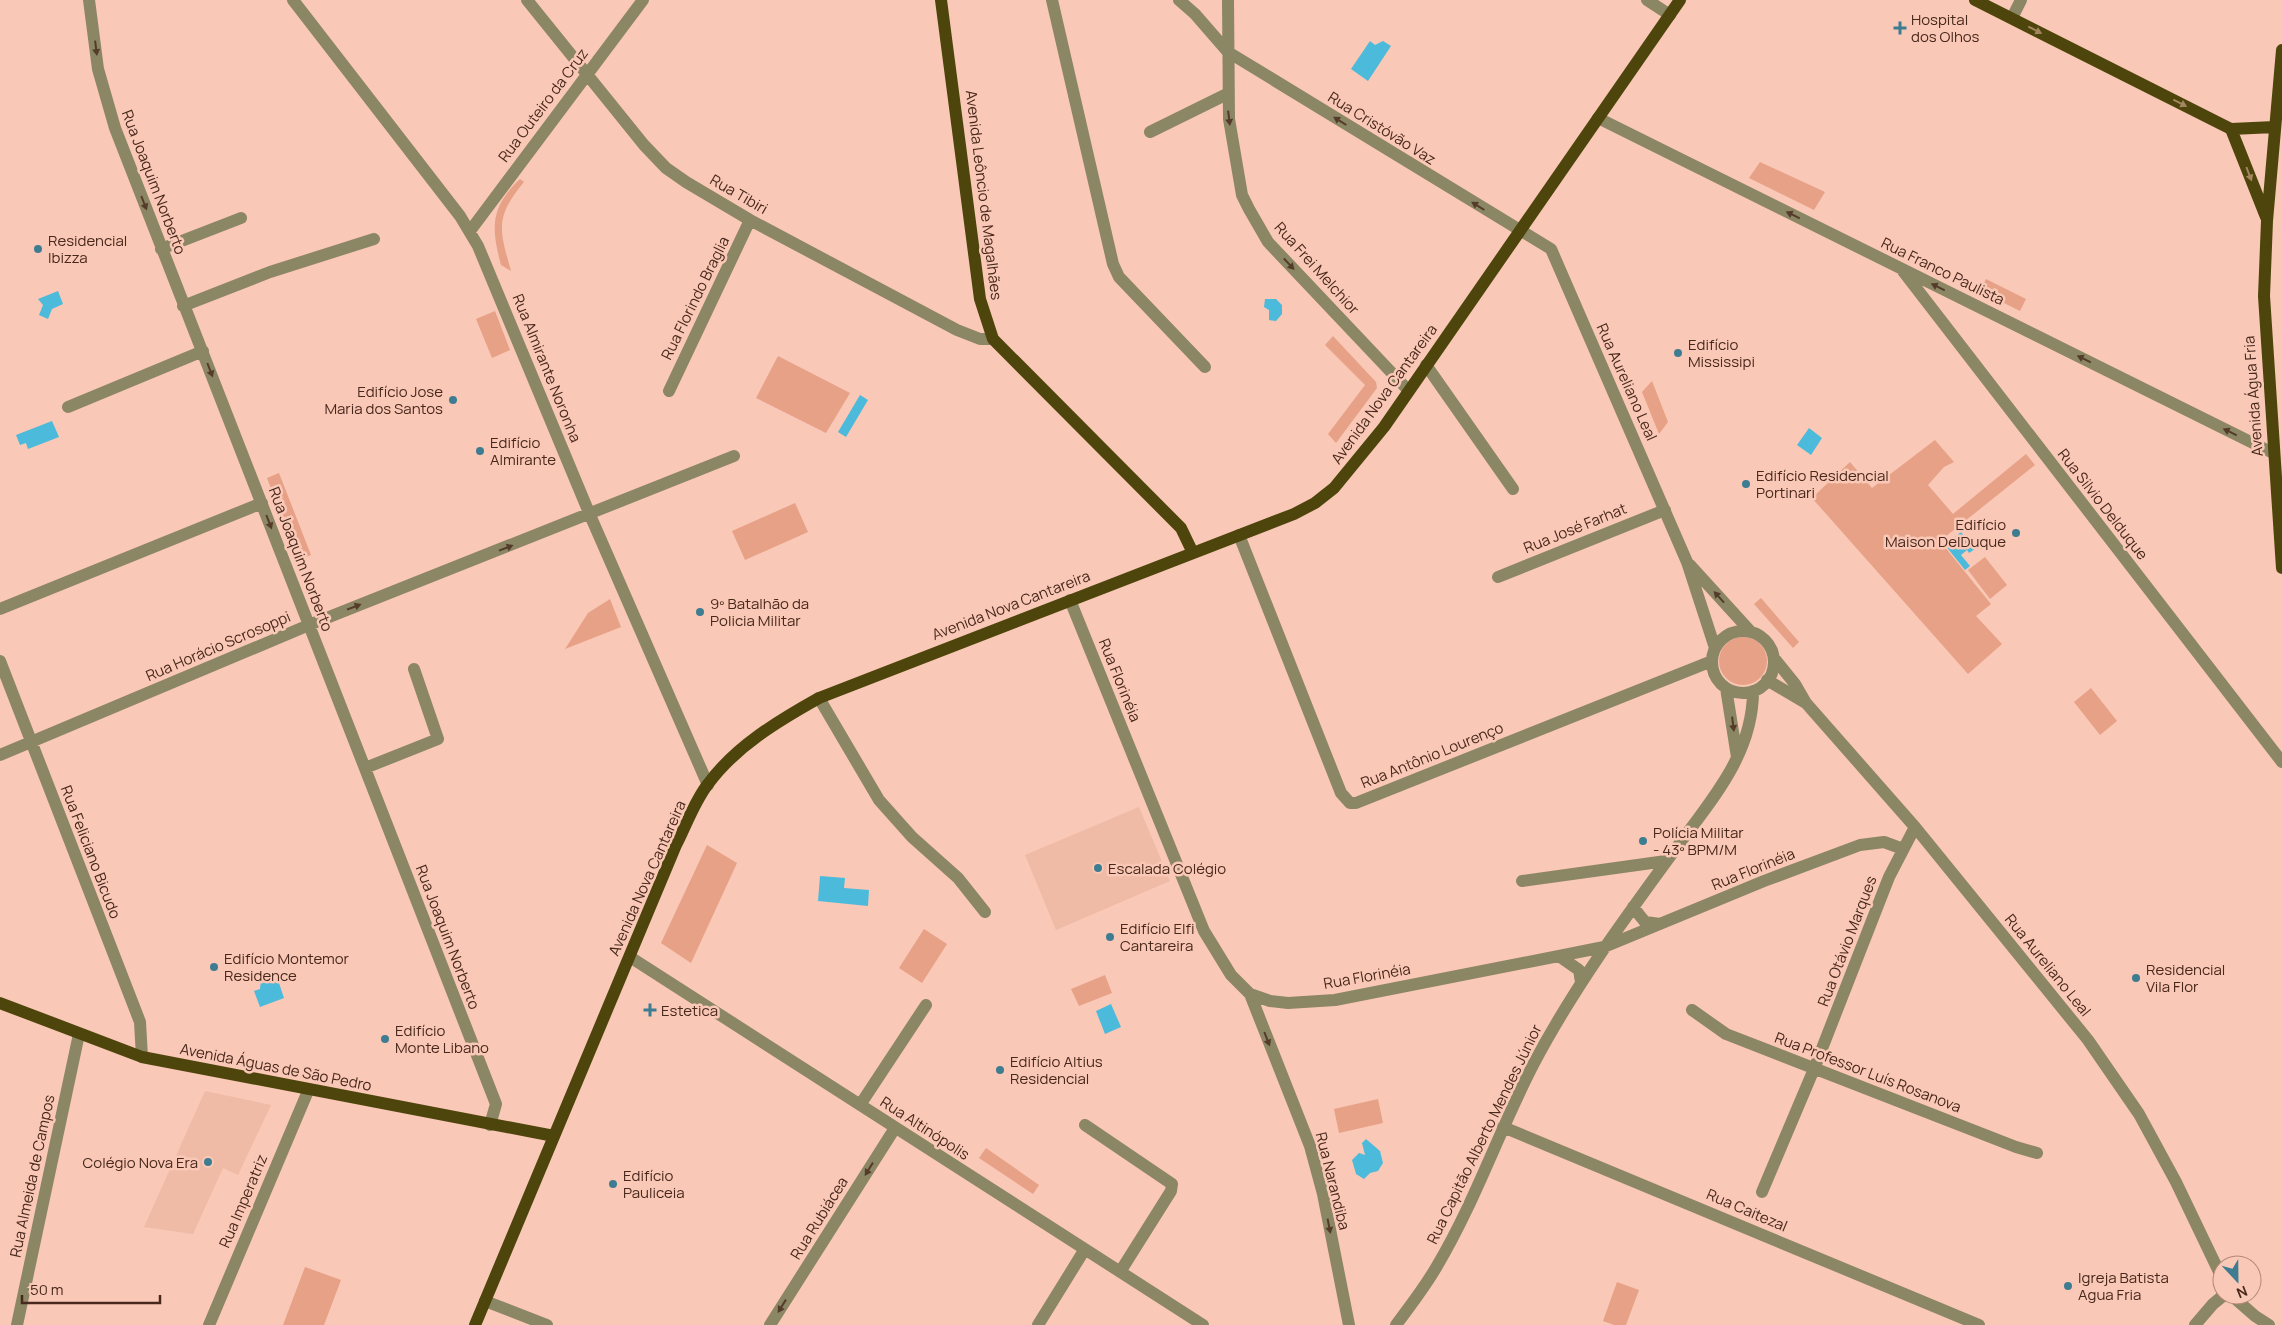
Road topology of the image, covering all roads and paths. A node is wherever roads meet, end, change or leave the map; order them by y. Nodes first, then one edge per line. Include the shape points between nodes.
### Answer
1 (89, 0) edge
2 (293, 0) edge
3 (527, 0) edge
4 (643, 0) edge
5 (941, 0) edge
6 (1052, 0) edge
7 (1179, 0) edge
8 (1228, 0) edge
9 (1647, 0) edge
10 (1680, 0) edge
11 (1975, 0) edge
12 (2021, 0) edge
13 (1670, 14) junction
14 (2012, 18) junction
15 (2282, 50) edge
16 (1228, 52) junction
17 (586, 75) junction
18 (1227, 94) junction
19 (1598, 118) junction
20 (2275, 127) junction
21 (2231, 129) junction
22 (1150, 132) dead end
23 (241, 218) dead end
24 (750, 220) junction
25 (2267, 221) junction
26 (470, 231) junction
27 (1519, 232) junction
28 (374, 239) dead end
29 (162, 249) junction
30 (1901, 269) junction
31 (183, 306) junction
32 (993, 339) junction
33 (203, 351) junction
34 (1426, 365) junction
35 (1205, 366) dead end
36 (1408, 390) junction
37 (669, 391) dead end
38 (68, 407) dead end
39 (2273, 453) junction
40 (734, 456) dead end
41 (1513, 489) dead end
42 (2279, 489) edge
43 (262, 503) junction
44 (1665, 510) junction
45 (590, 515) junction
46 (1239, 535) junction
47 (1193, 553) junction
48 (1687, 562) junction
49 (2282, 568) edge
50 (1498, 577) dead end
51 (1070, 600) junction
52 (0, 609) edge
53 (309, 625) junction
54 (1751, 632) junction
55 (1713, 655) junction
56 (1774, 658) junction
57 (0, 661) edge
58 (414, 669) dead end
59 (1768, 680) junction
60 (1726, 688) junction
61 (1753, 691) junction
62 (818, 698) junction
63 (1806, 703) junction
64 (32, 742) junction
65 (0, 755) edge
66 (2281, 760) edge
67 (1738, 761) junction
68 (365, 768) junction
69 (708, 785) junction
70 (1916, 827) junction
71 (1903, 848) junction
72 (1666, 861) junction
73 (1522, 881) dead end
74 (1633, 907) junction
75 (985, 912) dead end
76 (1660, 924) junction
77 (1604, 947) junction
78 (1559, 956) junction
79 (630, 957) junction
80 (1581, 982) junction
81 (1250, 994) junction
82 (0, 1003) edge
83 (926, 1005) dead end
84 (1692, 1010) dead end
85 (79, 1034) junction
86 (142, 1057) junction
87 (1814, 1069) junction
88 (308, 1090) junction
89 (860, 1105) junction
90 (490, 1125) junction
91 (1085, 1125) dead end
92 (1503, 1127) junction
93 (895, 1128) junction
94 (554, 1136) junction
95 (2037, 1153) dead end
96 (1762, 1192) dead end
97 (1084, 1249) junction
98 (2212, 1257) edge
99 (1120, 1272) junction
100 (485, 1301) junction
101 (2212, 1304) edge
102 (2243, 1305) edge
103 (18, 1325) edge
104 (209, 1325) edge
105 (475, 1325) edge
106 (547, 1325) edge
107 (770, 1325) edge
108 (1038, 1325) edge
109 (1203, 1325) edge
110 (1349, 1325) edge
111 (1396, 1325) edge
112 (1979, 1325) edge
113 (2195, 1325) edge
114 (2269, 1325) edge

1 -> 29 street, Rua Joaquim Norberto via 98,69 107,104
2 - 26 street, Rua Almirante Noronha
3 - 17 street, Rua Tibiri
4 - 17 street, Rua Outeiro da Cruz
5 - 32 main road, Avenida Leôncio de Magalhães via 980,299
6 - 35 street via 1112,264 1119,277
7 - 16 street, Rua Cristóvão Vaz
8 - 16 street, Rua Frei Melchior
9 - 13 street
10 - 13 main road, Avenida Nova Cantareira
11 - 14 main road
12 - 14 street
13 - 19 main road, Avenida Nova Cantareira
14 -> 21 main road
15 - 20 main road, Avenida Água Fria
16 - 18 street, Rua Frei Melchior
27 -> 16 street, Rua Cristóvão Vaz
17 - 24 street, Rua Tibiri via 666,168
17 - 26 street, Rua Outeiro da Cruz
18 - 22 street
18 -> 36 street, Rua Frei Melchior via 1242,195 1255,223 1268,242
19 - 27 main road, Avenida Nova Cantareira
30 -> 19 street, Rua Franco Paulista
20 - 21 main road
20 - 25 main road, Avenida Água Fria
21 -> 25 main road, Avenida Água Fria
23 - 29 street
24 - 32 street, Rua Tibiri via 957,330 973,337
24 - 37 street, Rua Florindo Braglia
25 - 39 main road, Avenida Água Fria via 2264,296
26 - 45 street, Rua Almirante Noronha
27 - 34 main road, Avenida Nova Cantareira
27 - 44 street, Rua Aureliano Leal via 1552,250
28 - 31 street via 270,272
29 - 31 street, Rua Joaquim Norberto
39 -> 30 street, Rua Franco Paulista
30 - 66 street, Rua Silvio Delduque
31 - 33 street, Rua Joaquim Norberto
32 - 47 main road, Avenida Leôncio de Magalhães via 1181,528
33 - 38 street
33 -> 43 street, Rua Joaquim Norberto
34 - 36 main road, Avenida Nova Cantareira
34 - 41 street
36 - 46 main road, Avenida Nova Cantareira via 1384,427 1326,496 1294,514
39 - 42 main road, Avenida Água Fria
40 - 45 street, Rua Horácio Scrosoppi
42 - 49 main road, Avenida Água Fria
43 - 52 street
43 -> 53 street, Rua Joaquim Norberto
44 - 48 street, Rua Aureliano Leal
44 - 50 street, Rua José Farhat
53 -> 45 street, Rua Horácio Scrosoppi
45 - 69 street, Rua Almirante Noronha
46 - 47 main road, Avenida Nova Cantareira
46 - 55 street, Rua Antônio Lourenço via 1341,792 1350,802 1374,796
47 - 51 main road, Avenida Nova Cantareira
54 -> 48 street, Rua Aureliano Leal
48 - 55 street, Rua Aureliano Leal
51 - 62 main road, Avenida Nova Cantareira
51 - 81 street, Rua Florinéia via 1204,931 1231,975
53 - 64 street, Rua Horácio Scrosoppi
53 - 68 street, Rua Joaquim Norberto
54 - 55 street via 1730,634
54 - 56 street, Rua Aureliano Leal via 1766,641
55 - 60 street, Rua Aureliano Leal via 1716,676
56 - 59 street
56 - 63 street, Rua Aureliano Leal
57 - 64 street, Rua Feliciano Bicudo
58 - 68 street via 438,739
59 - 61 street
59 - 63 street, Rua Aureliano Leal
60 - 61 street via 1739,692
60 -> 67 street
61 - 67 street, Rua Capitão Alberto Mendes Júnior via 1752,719
62 - 69 main road, Avenida Nova Cantareira via 741,749
62 - 75 street via 879,800 912,837 958,878
63 - 70 street, Rua Aureliano Leal
64 - 65 street, Rua Horácio Scrosoppi
64 - 86 street, Rua Feliciano Bicudo via 140,1022
67 - 72 street, Rua Capitão Alberto Mendes Júnior
68 - 90 street, Rua Joaquim Norberto via 496,1104
69 - 79 main road, Avenida Nova Cantareira via 676,846
70 - 71 street, Rua Otávio Marques
70 - 98 street, Rua Aureliano Leal via 2088,1040 2139,1114
71 - 76 street, Rua Florinéia via 1884,842 1868,842
71 - 87 street, Rua Otávio Marques via 1889,876
72 - 73 street
72 - 74 street, Rua Capitão Alberto Mendes Júnior
74 - 76 street via 1645,922
74 - 77 street, Rua Capitão Alberto Mendes Júnior
76 - 77 street, Rua Florinéia
77 - 78 street, Rua Florinéia
77 - 80 street, Rua Capitão Alberto Mendes Júnior
78 - 80 street via 1579,970
78 - 81 street, Rua Florinéia via 1335,1000 1288,1003
79 - 89 street, Rua Altinópolis
79 - 94 main road, Avenida Nova Cantareira
80 - 92 street, Rua Capitão Alberto Mendes Júnior via 1544,1044
81 -> 110 street, Rua Narandiba via 1310,1146
82 - 85 main road, Avenida Águas de São Pedro
83 - 89 street
84 - 87 street, Rua Professor Luís Rosanova via 1726,1034
85 - 86 main road, Avenida Águas de São Pedro
85 - 103 street, Rua Almeida de Campos
86 - 88 main road, Avenida Águas de São Pedro
87 - 95 street, Rua Professor Luís Rosanova
87 - 96 street, Rua Otávio Marques
88 - 90 main road, Avenida Águas de São Pedro
88 - 104 street, Rua Imperatriz
89 - 93 street, Rua Altinópolis
90 - 94 main road, Avenida Águas de São Pedro
91 - 99 street via 1172,1184 1172,1191
92 - 111 street, Rua Capitão Alberto Mendes Júnior via 1441,1260
92 - 112 street, Rua Caitezal
93 - 97 street, Rua Altinópolis
93 -> 107 street, Rua Rubiácea
94 - 100 main road, Avenida Nova Cantareira
97 - 99 street, Rua Altinópolis
97 - 108 street
99 - 109 street, Rua Altinópolis
100 - 105 main road, Avenida Nova Cantareira
100 - 106 street
101 - 113 street
102 - 114 street

